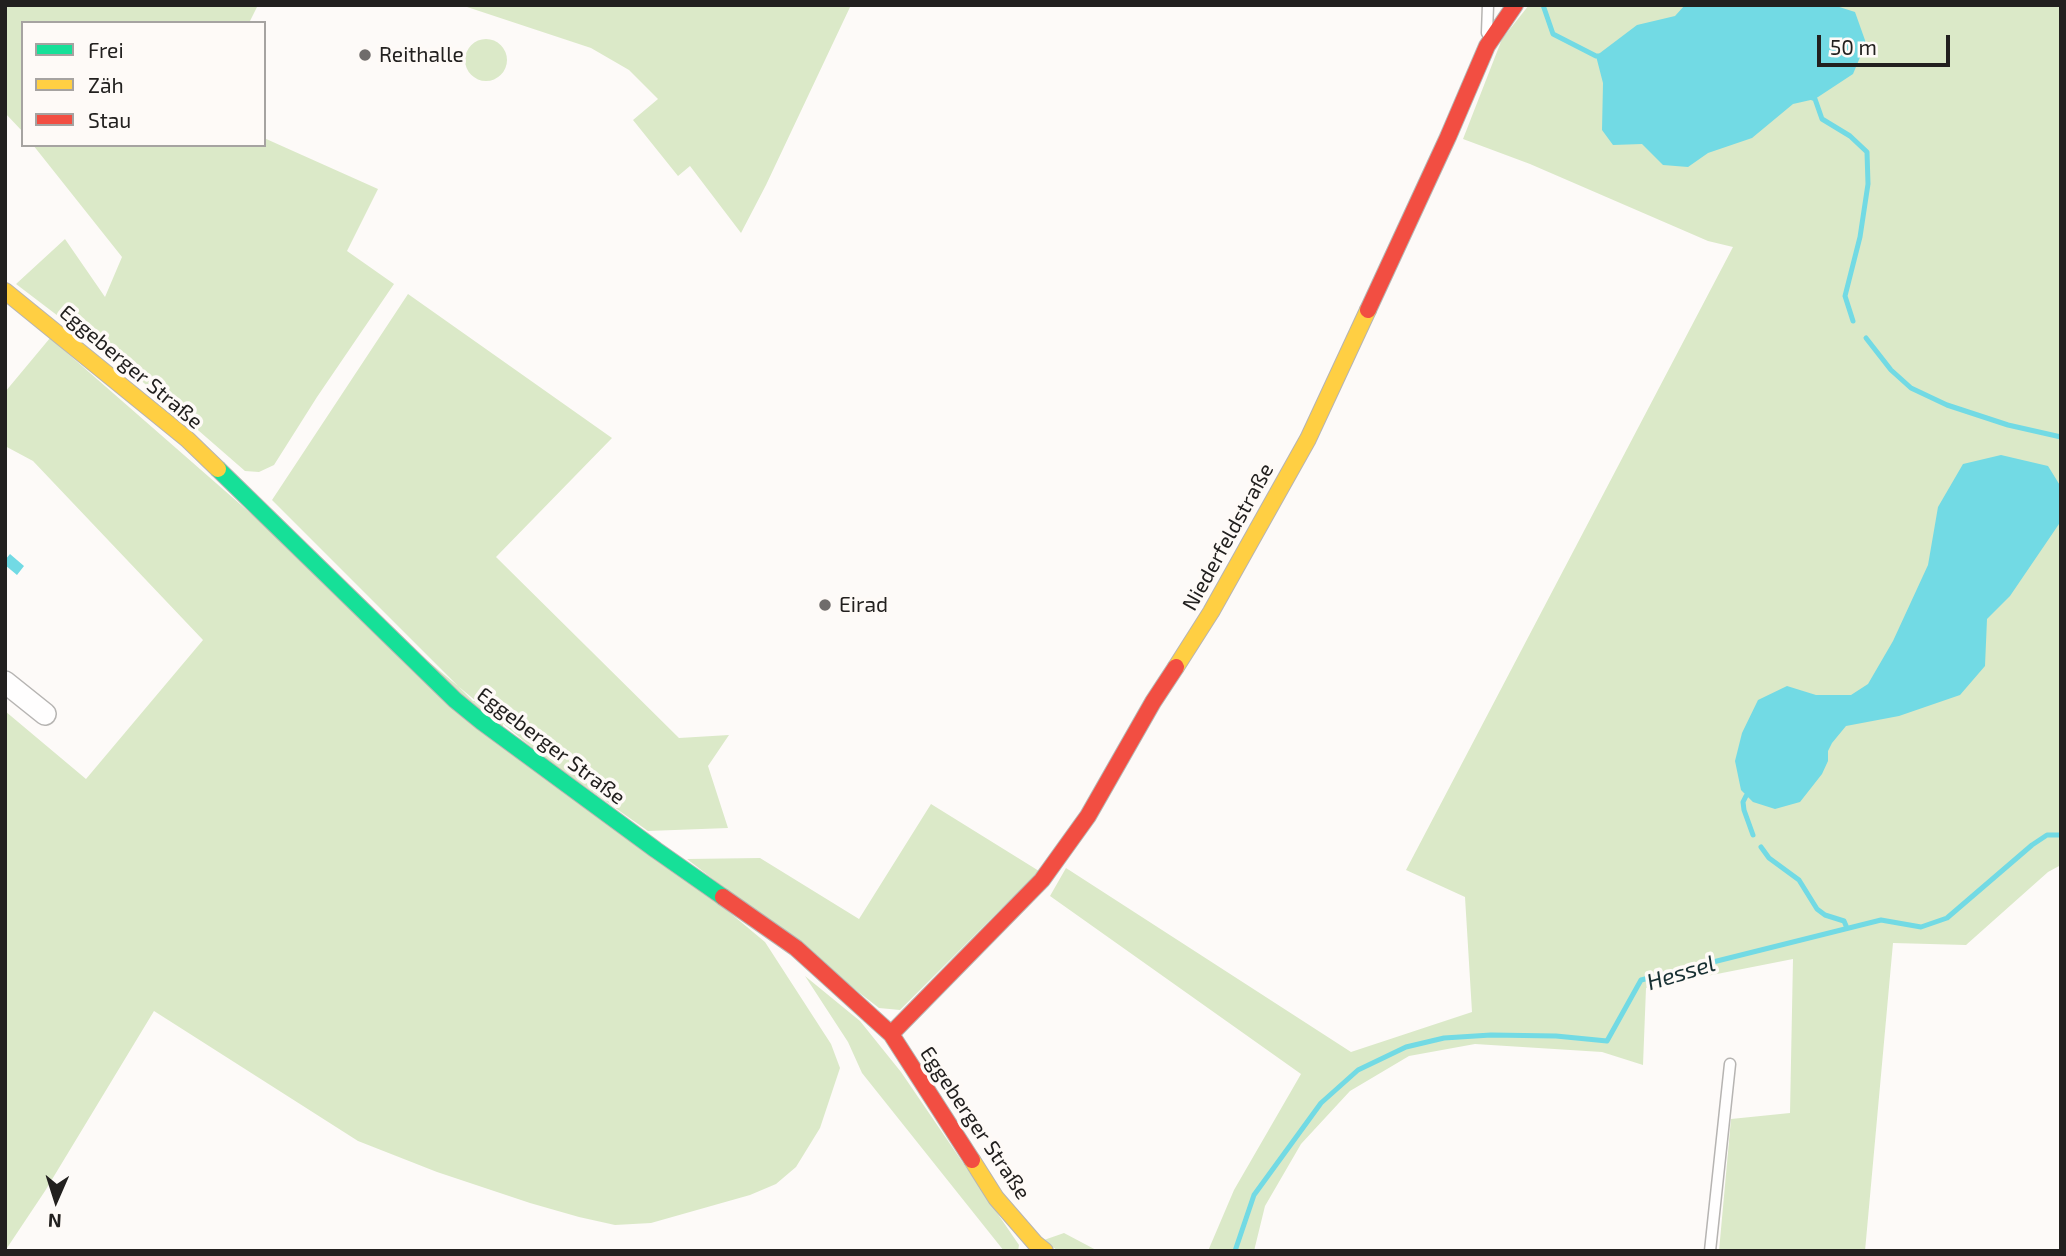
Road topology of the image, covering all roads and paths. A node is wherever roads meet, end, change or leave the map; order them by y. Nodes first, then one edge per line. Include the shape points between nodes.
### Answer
1 (1488, 5) edge
2 (1515, 5) edge
3 (1487, 46) junction
4 (5, 291) edge
5 (5, 682) edge
6 (45, 714) dead end
7 (891, 1034) junction
8 (1730, 1064) dead end
9 (1045, 1251) edge
10 (1710, 1251) edge

1 - 3 lane
2 - 3 street, Niederfeldstraße
3 - 7 street, Niederfeldstraße via 1308,439 1088,816 1042,880
4 - 7 street, Eggeberger Straße via 187,439 473,715 796,948
5 - 6 street
7 - 9 street, Eggeberger Straße via 996,1198
8 - 10 lane

